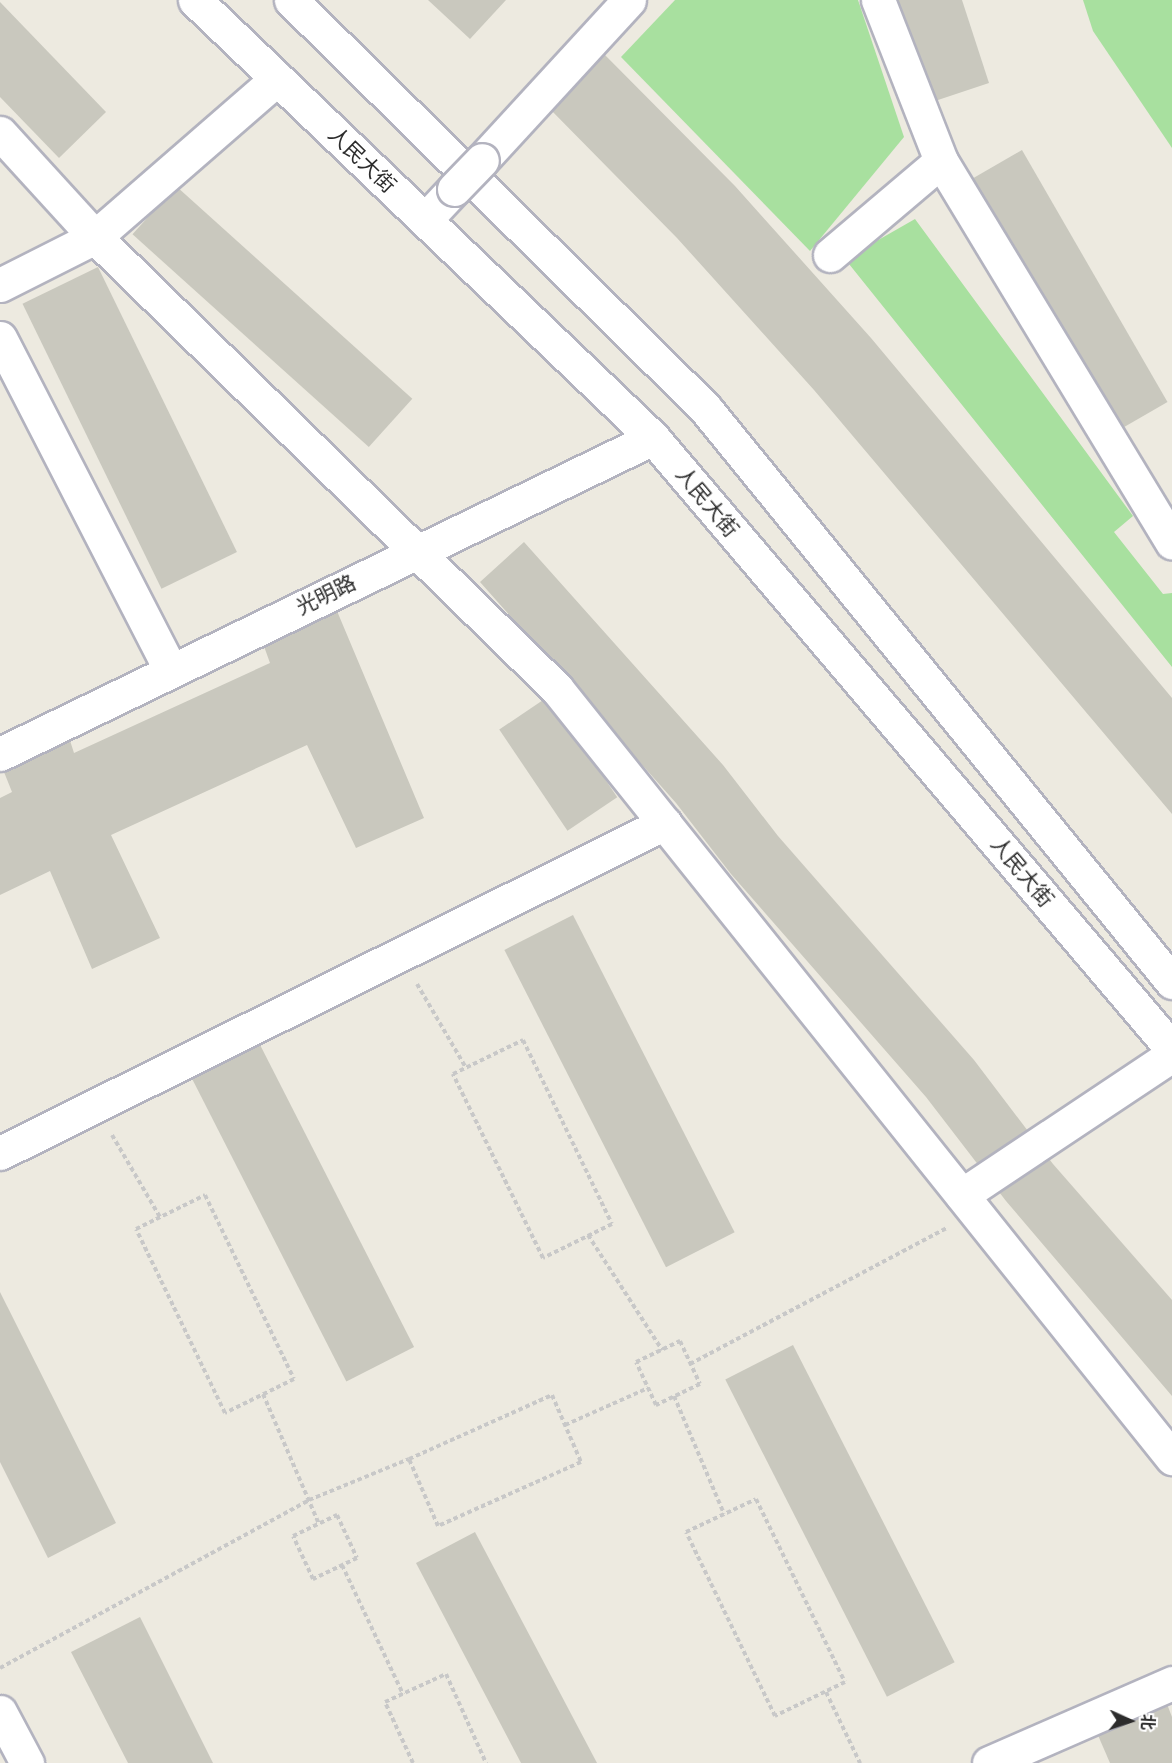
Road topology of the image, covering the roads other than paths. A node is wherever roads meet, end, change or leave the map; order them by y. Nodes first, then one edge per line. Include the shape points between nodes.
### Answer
1 (195, 0) edge
2 (291, 0) edge
3 (629, 0) edge
4 (878, 0) edge
5 (277, 79) junction
6 (0, 133) edge
7 (941, 161) junction
8 (425, 220) junction
9 (95, 237) junction
10 (830, 255) dead end
11 (0, 285) edge
12 (0, 338) edge
13 (653, 438) junction
14 (1172, 543) edge
15 (417, 551) junction
16 (171, 671) junction
17 (0, 754) edge
18 (665, 823) junction
19 (1172, 982) edge
20 (1172, 1049) edge
21 (1172, 1055) edge
22 (0, 1154) edge
23 (969, 1204) junction
24 (1172, 1458) edge
25 (1172, 1683) edge
26 (0, 1712) edge
27 (27, 1763) edge
28 (989, 1763) edge

1 - 5 street, 人民大街
2 - 19 street via 705,408
3 - 8 street, bridge
4 - 7 street
5 - 8 street, 人民大街
5 - 9 street
6 - 9 street
7 - 10 street
7 - 14 street
8 - 13 street, 人民大街
9 - 11 street
9 - 15 street
12 - 16 street
13 - 15 street, 光明路
13 - 20 street, 人民大街
15 - 16 street, 光明路
15 - 18 street via 557,689
16 - 17 street, 光明路
18 - 22 street
18 - 23 street
21 - 23 street
23 - 24 street
25 - 28 street
26 - 27 street

